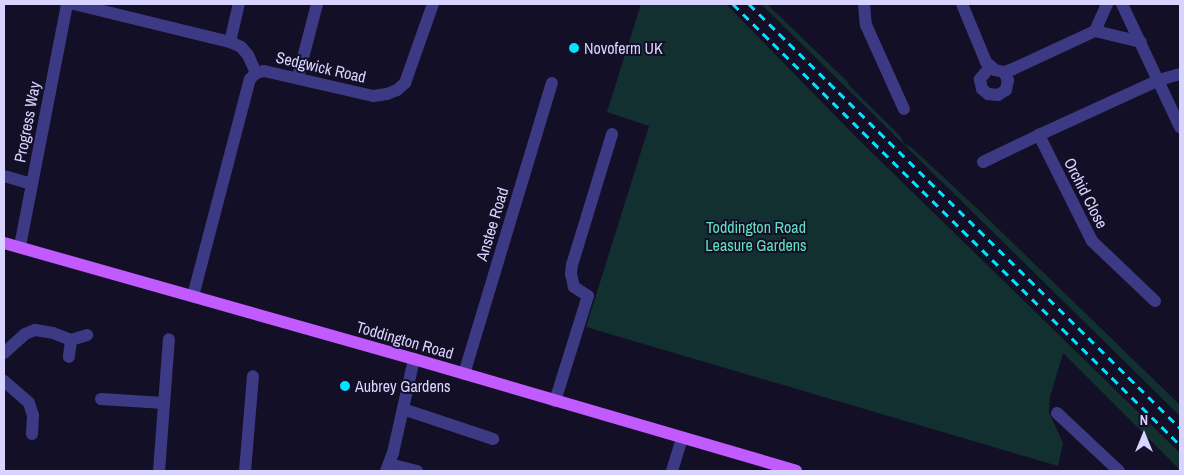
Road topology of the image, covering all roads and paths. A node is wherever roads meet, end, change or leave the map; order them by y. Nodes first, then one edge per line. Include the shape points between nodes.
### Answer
1 (75, 4) edge
2 (239, 4) edge
3 (317, 4) edge
4 (433, 4) edge
5 (864, 4) edge
6 (962, 4) edge
7 (1106, 4) edge
8 (1122, 4) edge
9 (127, 10) edge
10 (1095, 31) junction
11 (230, 42) junction
12 (1141, 42) junction
13 (990, 67) junction
14 (1004, 72) junction
15 (256, 73) junction
16 (1180, 74) edge
17 (298, 77) junction
18 (1159, 80) junction
19 (552, 83) dead end
20 (904, 109) dead end
21 (1180, 127) edge
22 (612, 134) dead end
23 (1039, 135) junction
24 (983, 162) dead end
25 (4, 176) edge
26 (32, 184) junction
27 (4, 243) edge
28 (20, 246) junction
29 (193, 296) junction
30 (1155, 301) dead end
31 (87, 335) dead end
32 (169, 339) dead end
33 (71, 340) junction
34 (4, 354) edge
35 (69, 357) dead end
36 (414, 359) junction
37 (464, 374) junction
38 (253, 376) dead end
39 (4, 381) edge
40 (101, 399) dead end
41 (555, 401) junction
42 (164, 403) junction
43 (403, 409) junction
44 (1057, 413) dead end
45 (32, 434) dead end
46 (682, 438) junction
47 (493, 439) dead end
48 (388, 468) edge
49 (159, 471) edge
50 (245, 471) edge
51 (417, 471) edge
52 (672, 471) edge
53 (796, 471) edge
54 (1119, 471) edge

1 - 9 street, Progress Way
1 - 26 street, Progress Way
2 - 11 street
3 - 17 street
4 - 17 street, Sedgwick Road via 405,82 397,90 373,96
5 - 20 street via 866,25
6 - 13 street
7 - 10 street
8 - 12 street
9 - 11 street, Progress Way
10 - 12 street
10 - 14 street
11 - 15 street, Progress Way via 248,55
12 - 18 street
13 - 14 street
13 - 14 street via 980,79 982,89 988,94 998,95 1006,90 1008,80
15 - 17 street, Sedgwick Road via 264,71
15 - 29 street, Sedgwick Road via 247,85
16 - 18 street
18 - 21 street
18 - 23 street
19 - 37 street, Anstee Road
22 - 41 street via 571,274 574,287 588,296
23 - 24 street
23 - 30 street, Orchid Close via 1092,240
25 - 26 street
26 - 28 street, Progress Way
27 - 28 main road, Toddington Road
28 - 29 main road, Toddington Road
29 - 36 main road, Toddington Road
31 - 33 street
32 - 42 street
33 - 34 street via 44,331 31,331
33 - 35 street
36 - 37 main road, Toddington Road
36 - 43 street
37 - 41 main road, Toddington Road
38 - 50 street
39 - 45 street via 29,403 33,414
40 - 42 street
41 - 46 main road, Toddington Road
42 - 49 street
43 - 47 street
43 - 48 street
44 - 54 street
46 - 52 street
46 - 53 main road, Toddington Road
48 - 51 street

